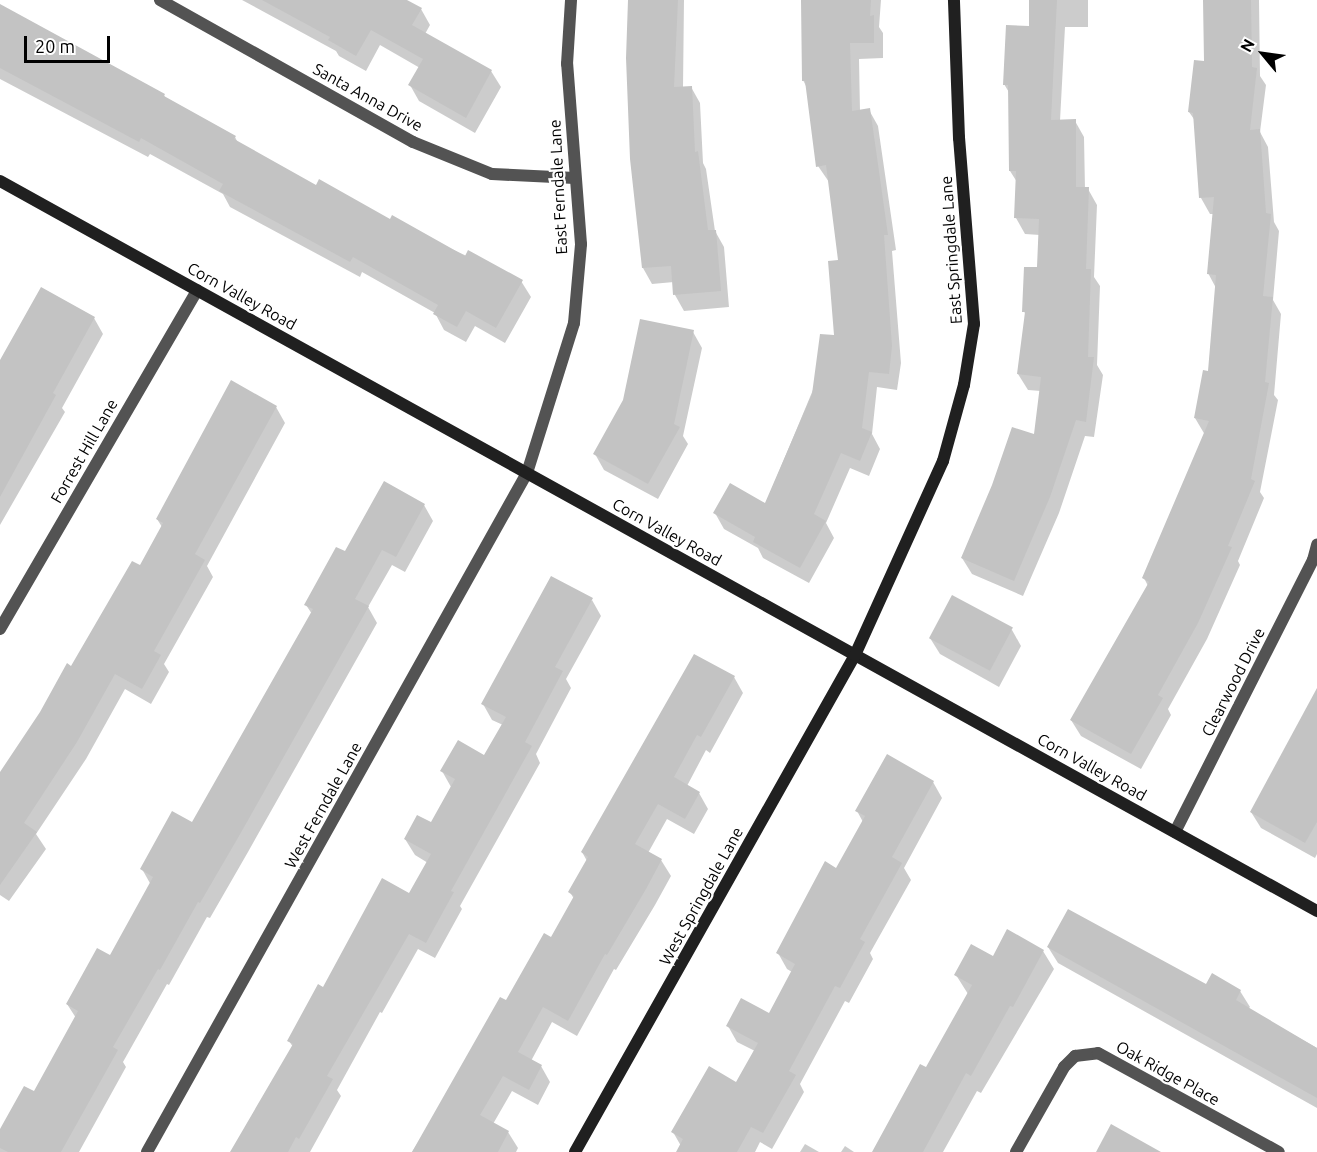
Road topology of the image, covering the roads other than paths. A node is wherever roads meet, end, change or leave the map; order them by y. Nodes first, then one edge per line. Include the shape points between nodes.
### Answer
1 (160, 0) edge
2 (571, 0) edge
3 (954, 0) edge
4 (575, 178) junction
5 (0, 181) edge
6 (196, 290) junction
7 (527, 473) junction
8 (1317, 545) edge
9 (0, 629) edge
10 (855, 655) junction
11 (1174, 832) junction
12 (1317, 911) edge
13 (147, 1152) edge
14 (575, 1152) edge
15 (1016, 1152) edge
16 (1279, 1152) edge

1 - 4 street, Santa Anna Drive via 413,141 492,174
2 - 4 street, East Ferndale Lane via 567,64
3 - 10 main road, East Springdale Lane via 959,138 974,324 964,385 943,461
4 - 7 street, East Ferndale Lane via 581,244 574,322
5 - 6 main road, Corn Valley Road
6 - 7 main road, Corn Valley Road
6 - 9 street, Forrest Hill Lane
7 - 10 main road, Corn Valley Road
7 - 13 street, West Ferndale Lane
8 - 11 street, Clearwood Drive via 1313,560
10 - 11 main road, Corn Valley Road
10 - 14 main road, West Springdale Lane
11 - 12 main road, Corn Valley Road
15 - 16 street, Oak Ridge Place via 1064,1067 1075,1056 1098,1053

